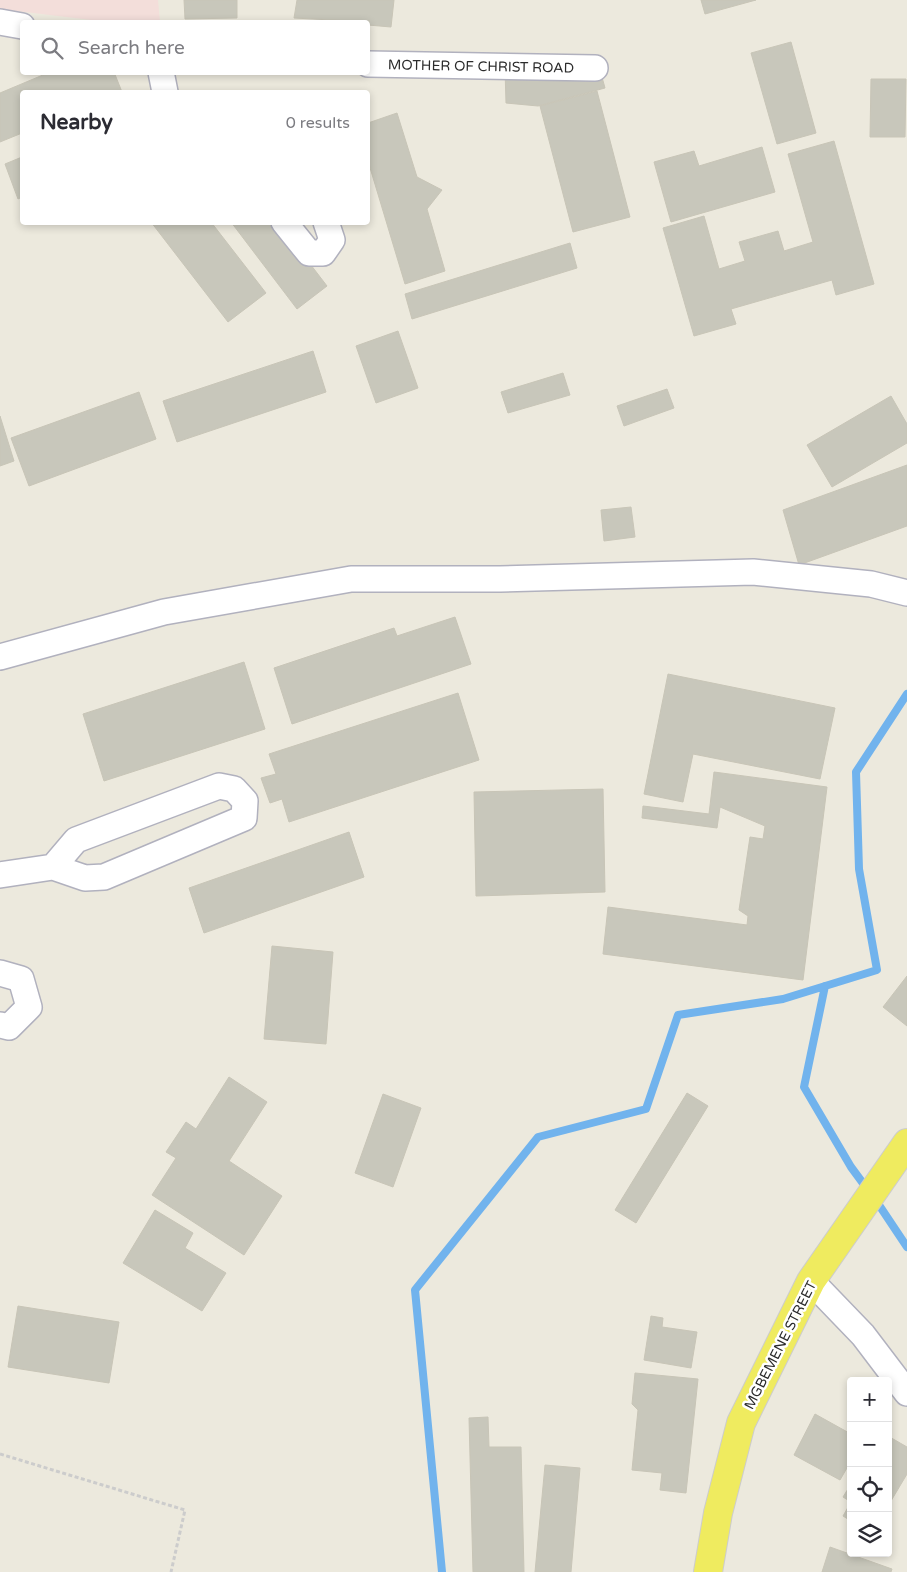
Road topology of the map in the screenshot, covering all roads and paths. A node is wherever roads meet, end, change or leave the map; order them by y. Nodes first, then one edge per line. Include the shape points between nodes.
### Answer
1 (0, 22) edge
2 (20, 26) edge
3 (370, 64) edge
4 (595, 68) dead end
5 (162, 75) edge
6 (165, 90) edge
7 (286, 225) edge
8 (327, 225) edge
9 (907, 593) edge
10 (0, 657) edge
11 (53, 867) junction
12 (0, 875) edge
13 (0, 974) edge
14 (0, 1025) edge
15 (907, 1143) edge
16 (811, 1281) junction
17 (907, 1393) edge
18 (0, 1454) edge
19 (171, 1572) edge
20 (708, 1572) edge

1 - 2 street
3 - 4 street, MOTHER OF CHRIST ROAD
5 - 6 street
7 - 8 street via 309,253 323,253 332,240
9 - 10 street via 871,584 753,572 500,579 351,579 164,612
11 - 11 street via 85,878 104,877 244,818 245,801 234,789 219,786 76,840
11 - 12 street
13 - 14 street via 21,979 29,1007 8,1027
15 - 16 main road, MGBEMENE STREET
16 - 17 street via 863,1335
16 - 20 main road, MGBEMENE STREET via 740,1422 718,1513
18 - 19 path via 185,1510

